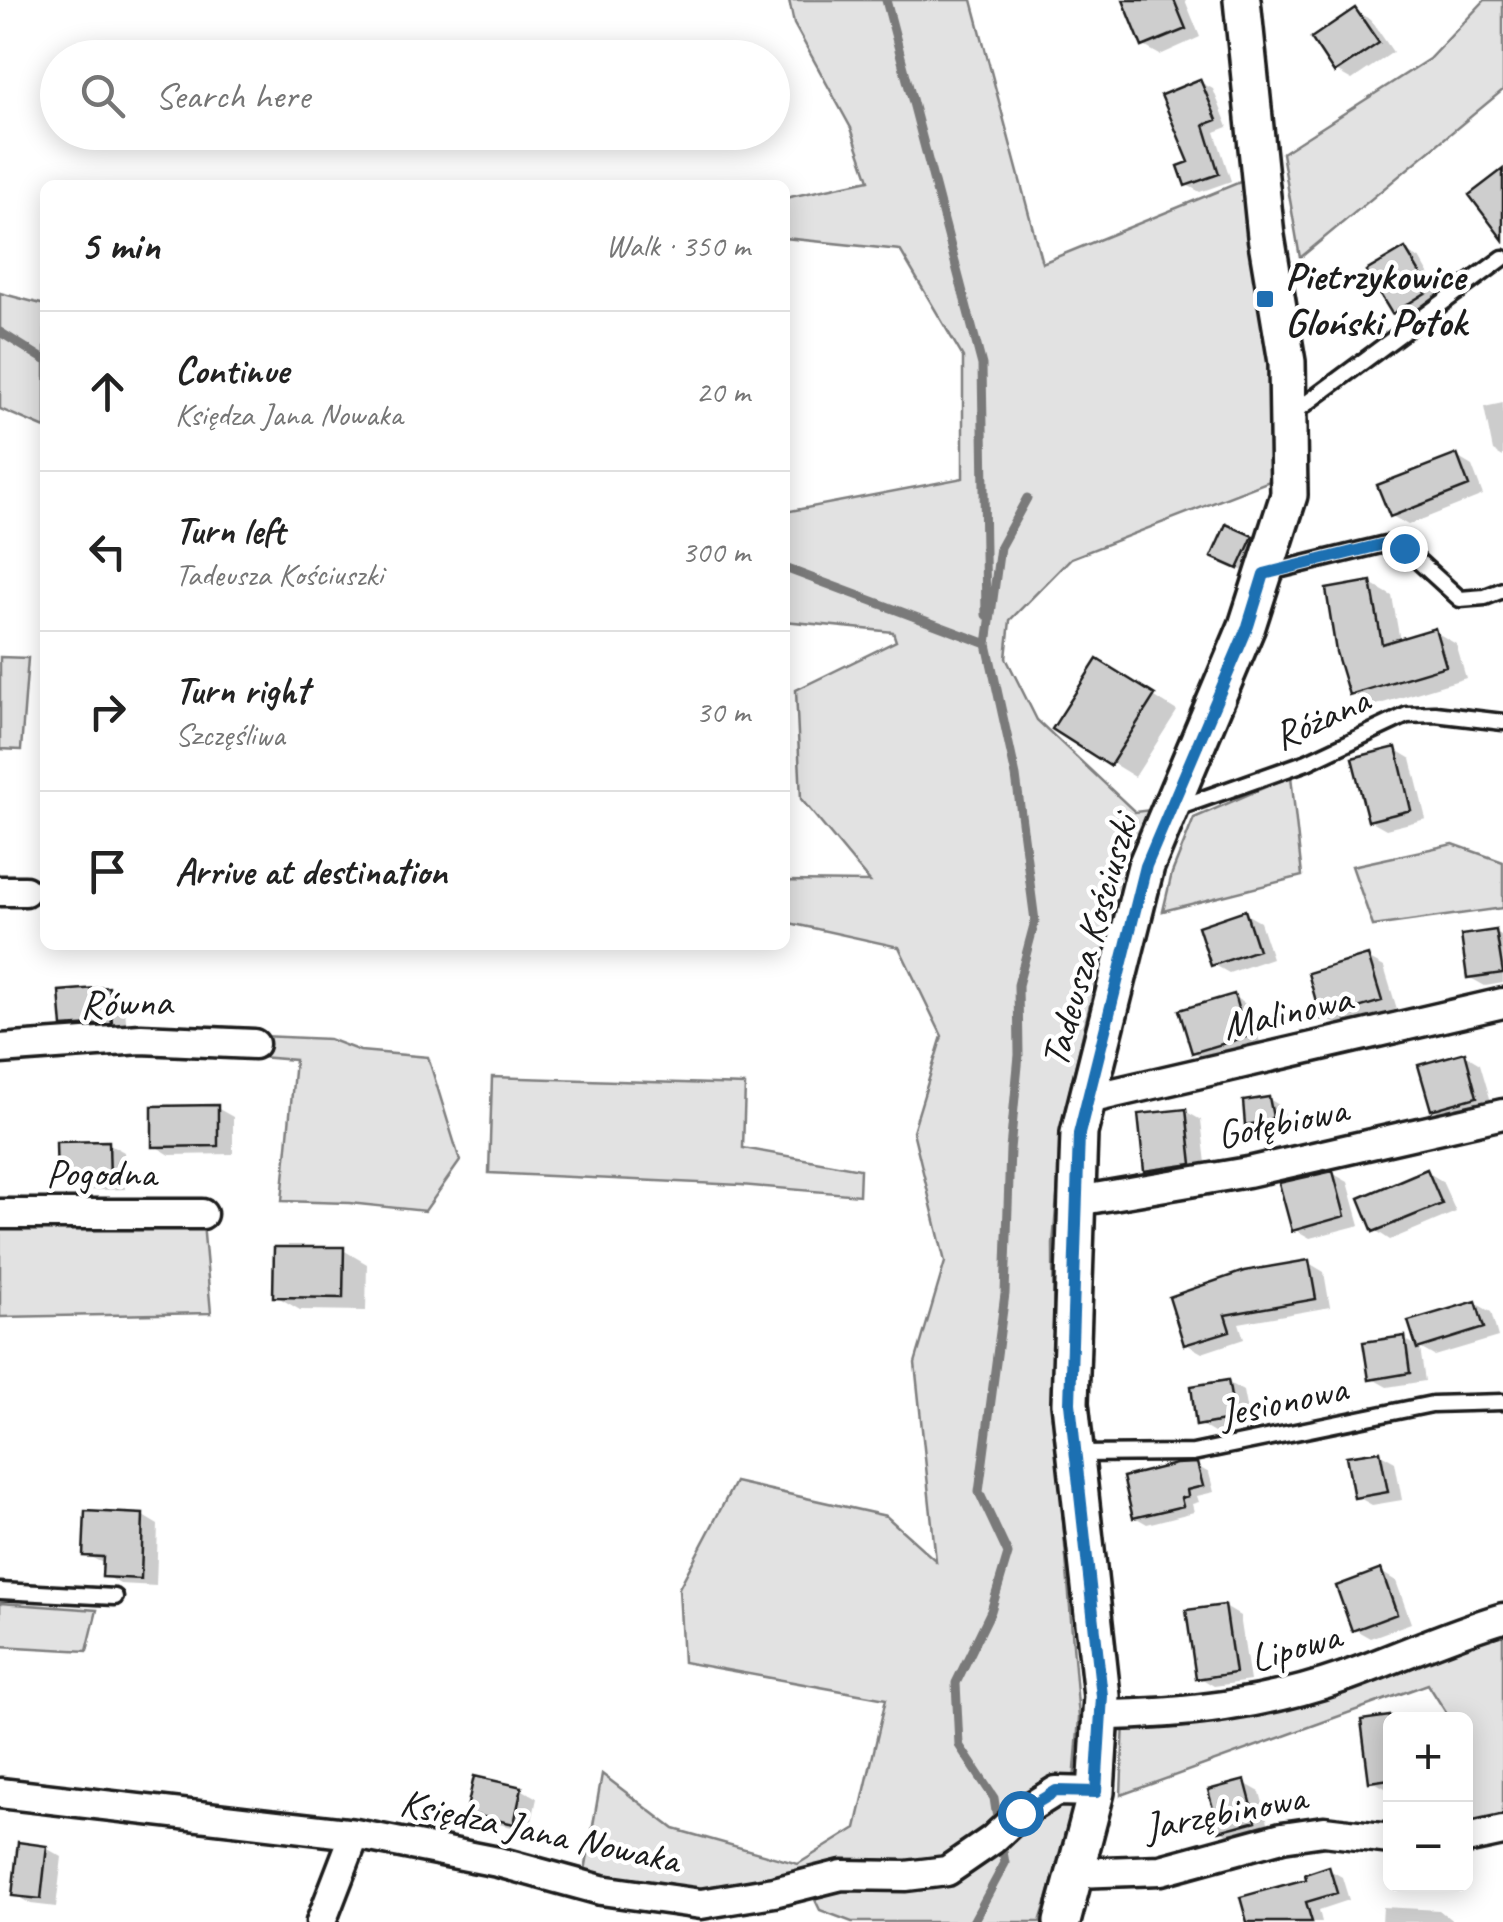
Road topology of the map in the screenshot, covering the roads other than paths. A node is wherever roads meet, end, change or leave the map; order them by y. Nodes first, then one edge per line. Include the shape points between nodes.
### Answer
1 (1242, 0) edge
2 (1503, 258) edge
3 (1288, 417) junction
4 (1264, 574) junction
5 (1503, 590) edge
6 (1503, 722) edge
7 (1169, 810) junction
8 (1503, 1003) edge
9 (254, 1044) dead end
10 (0, 1050) edge
11 (1088, 1099) junction
12 (1503, 1114) edge
13 (1077, 1200) junction
14 (0, 1214) edge
15 (202, 1214) dead end
16 (1503, 1402) edge
17 (1076, 1454) junction
18 (0, 1591) edge
19 (115, 1598) dead end
20 (1503, 1618) edge
21 (1101, 1714) junction
22 (0, 1792) edge
23 (1096, 1792) junction
24 (1503, 1831) edge
25 (355, 1834) junction
26 (1473, 1837) edge
27 (1383, 1838) edge
28 (1076, 1873) junction
29 (322, 1922) edge
30 (1062, 1922) edge

1 - 3 street, Tadeusza Kościuszki via 1266,236 1287,362
2 - 3 lane
3 - 4 street, Tadeusza Kościuszki via 1289,495
4 - 5 lane via 1384,544 1404,548 1460,600
4 - 7 street, Tadeusza Kościuszki
6 - 7 lane, Różana via 1407,715 1307,762
7 - 11 street, Tadeusza Kościuszki via 1146,866
8 - 11 street, Malinowa
9 - 10 street, Równa via 141,1039
11 - 13 street, Tadeusza Kościuszki via 1079,1134
12 - 13 street, Gołębiowa via 1248,1172
13 - 17 street, Tadeusza Kościuszki via 1070,1403
14 - 15 street, Pogodna
16 - 17 lane, Jesionowa via 1432,1404 1193,1454
17 - 21 street, Tadeusza Kościuszki
18 - 19 lane
20 - 21 street, Lipowa via 1252,1703 1172,1714
21 - 23 street, Tadeusza Kościuszki
22 - 25 street, Księdza Jana Nowaka
23 - 25 street, Księdza Jana Nowaka via 1056,1791 947,1871 842,1874 701,1904 601,1890
23 - 28 street, Tadeusza Kościuszki
24 - 26 street
25 - 29 street
27 - 28 street, Jarzębinowa via 1324,1830 1160,1870
28 - 30 street, Tadeusza Kościuszki

